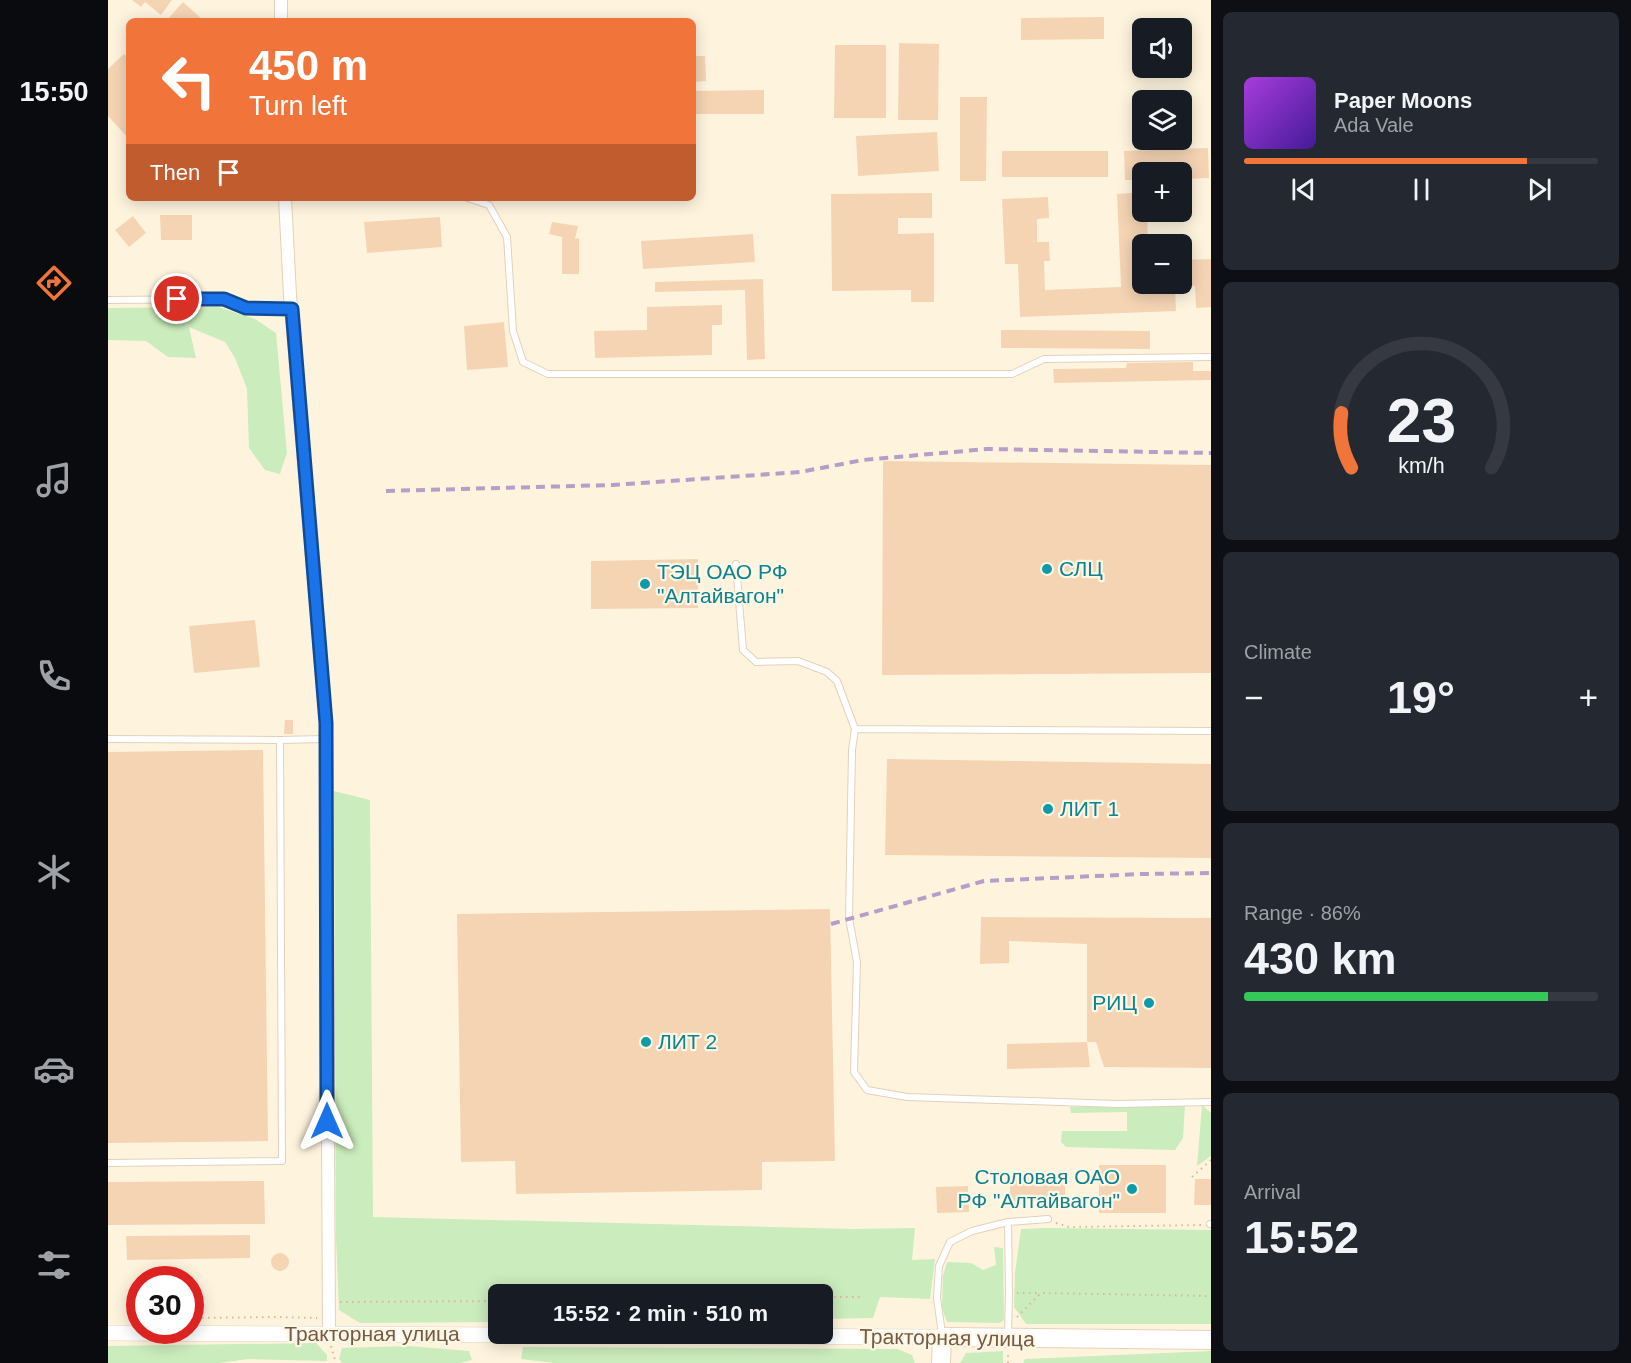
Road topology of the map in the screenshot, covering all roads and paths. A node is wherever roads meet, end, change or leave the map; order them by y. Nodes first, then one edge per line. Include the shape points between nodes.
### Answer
1 (281, 0) edge
2 (281, 18) edge
3 (285, 201) edge
4 (477, 201) edge
5 (108, 300) edge
6 (292, 309) junction
7 (1211, 357) edge
8 (736, 564) dead end
9 (855, 729) junction
10 (1211, 731) edge
11 (108, 739) edge
12 (326, 739) junction
13 (280, 740) junction
14 (1211, 1102) edge
15 (1211, 1160) edge
16 (108, 1163) edge
17 (1192, 1177) dead end
18 (1048, 1219) joint
19 (1008, 1222) junction
20 (1210, 1224) edge
21 (1009, 1293) junction
22 (1041, 1293) junction
23 (1211, 1296) edge
24 (864, 1297) dead end
25 (833, 1298) edge
26 (488, 1301) edge
27 (329, 1302) junction
28 (204, 1318) edge
29 (329, 1326) junction
30 (1008, 1332) junction
31 (108, 1333) edge
32 (942, 1337) junction
33 (1211, 1340) edge
34 (941, 1363) edge

1 - 2 street
3 - 6 street
4 - 7 lane via 489,205 507,237 513,331 523,362 548,374 1012,374 1044,359
5 - 6 lane via 224,299 246,308
6 - 12 street
8 - 9 lane via 743,650 756,662 798,661 826,672 837,681
9 - 10 lane
9 - 14 lane via 849,918 857,962 854,1072 867,1090 931,1098 1118,1104
11 - 13 lane
12 - 13 lane
12 - 27 street
13 - 16 lane via 282,1161
15 - 17 path
18 - 19 lane
18 - 20 path via 1069,1227
19 - 21 lane
19 - 32 lane via 972,1231 950,1242 939,1266 936,1298
21 - 22 path
21 - 30 lane
22 - 23 path
22 - 30 path
24 - 25 path
26 - 27 path
27 - 29 street
28 - 29 path via 277,1317
29 - 31 street, Тракторная улица
29 - 32 street, Тракторная улица
30 - 32 main road, Тракторная улица
30 - 33 main road, Тракторная улица
32 - 34 main road

